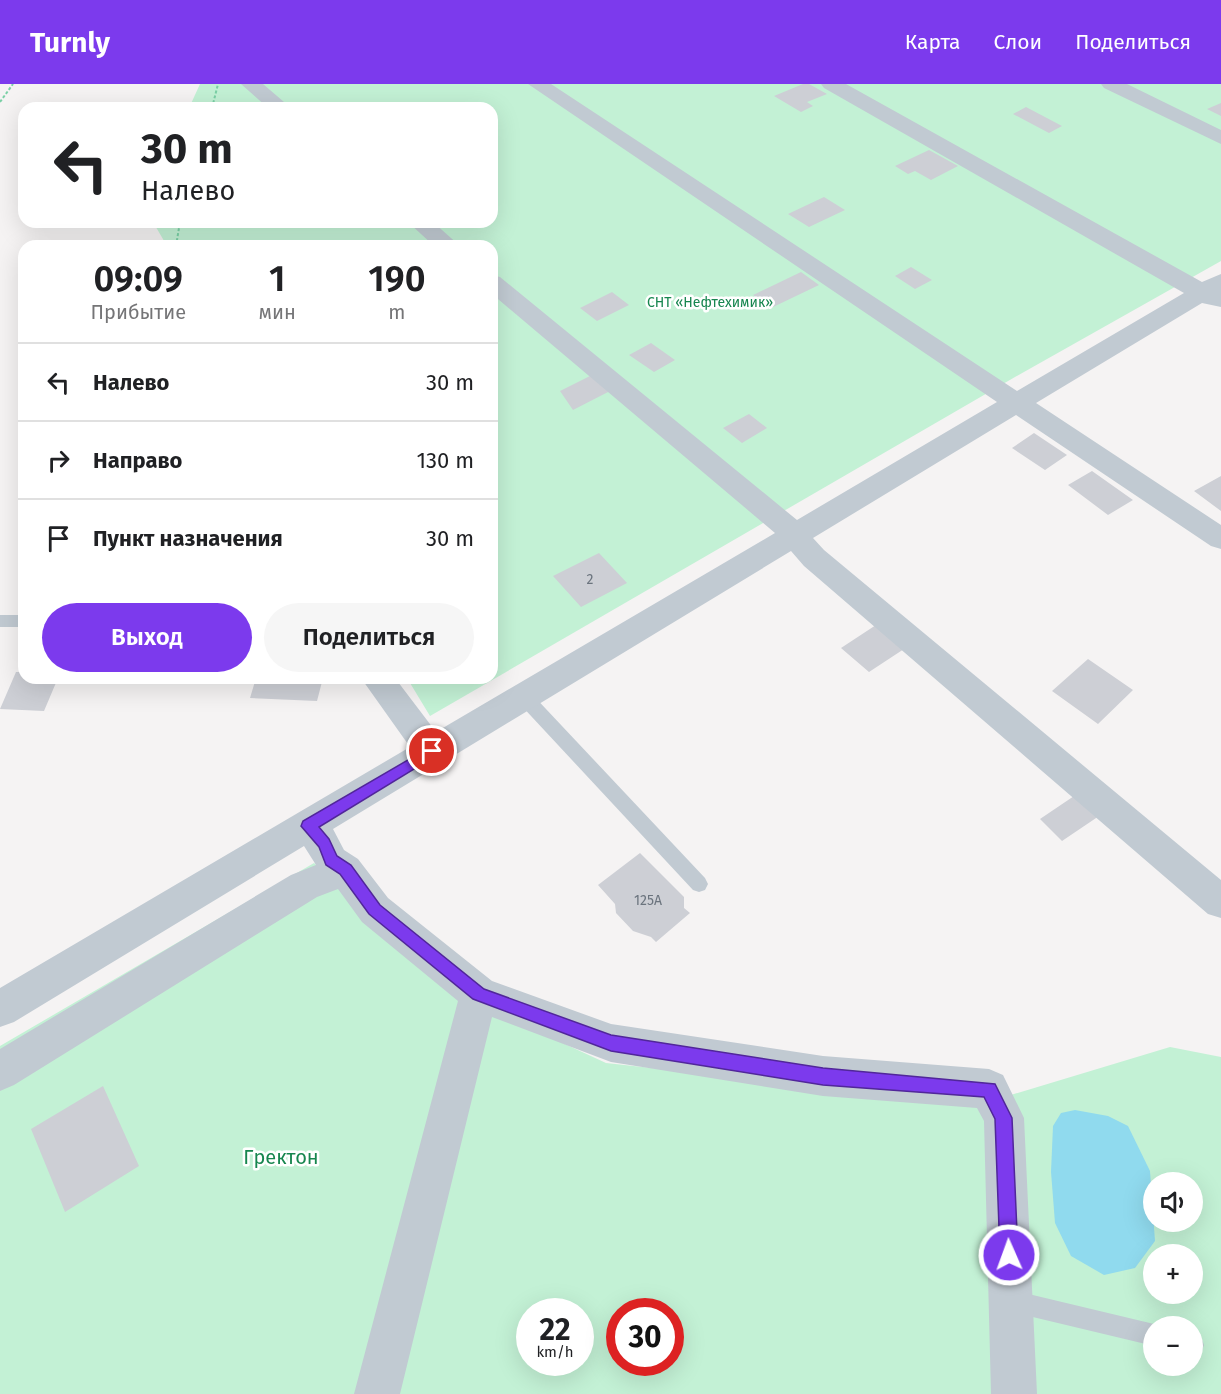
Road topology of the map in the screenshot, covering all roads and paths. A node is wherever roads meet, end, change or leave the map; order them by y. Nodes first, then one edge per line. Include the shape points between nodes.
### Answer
1 (13, 84) edge
2 (218, 84) edge
3 (251, 84) edge
4 (538, 84) edge
5 (831, 84) edge
6 (1111, 84) edge
7 (0, 102) edge
8 (214, 102) edge
9 (273, 102) edge
10 (1221, 138) edge
11 (426, 228) edge
12 (441, 240) edge
13 (498, 287) edge
14 (1215, 292) edge
15 (1017, 403) junction
16 (793, 536) junction
17 (1221, 539) edge
18 (0, 621) edge
19 (18, 621) edge
20 (382, 684) edge
21 (524, 697) junction
22 (432, 751) junction
23 (309, 826) junction
24 (345, 870) junction
25 (699, 884) dead end
26 (1221, 902) edge
27 (479, 994) junction
28 (0, 1010) edge
29 (0, 1071) edge
30 (1010, 1300) junction
31 (1143, 1332) edge
32 (377, 1394) edge
33 (1014, 1394) edge

1 - 7 path
2 - 8 path
3 - 9 street
4 - 15 street
5 - 14 street
6 - 10 street
11 - 12 street
13 - 16 street via 777,517
14 - 15 street
15 - 16 street
15 - 17 street
16 - 21 street
16 - 26 street via 814,558
18 - 19 lane
20 - 22 street
21 - 22 street
21 - 25 lane
22 - 23 street
23 - 24 street via 324,843 331,860
23 - 28 street
24 - 27 street via 375,910
24 - 29 street via 304,886
27 - 30 street via 611,1043 823,1076 989,1089 1004,1118
27 - 32 street
30 - 31 lane
30 - 33 street

